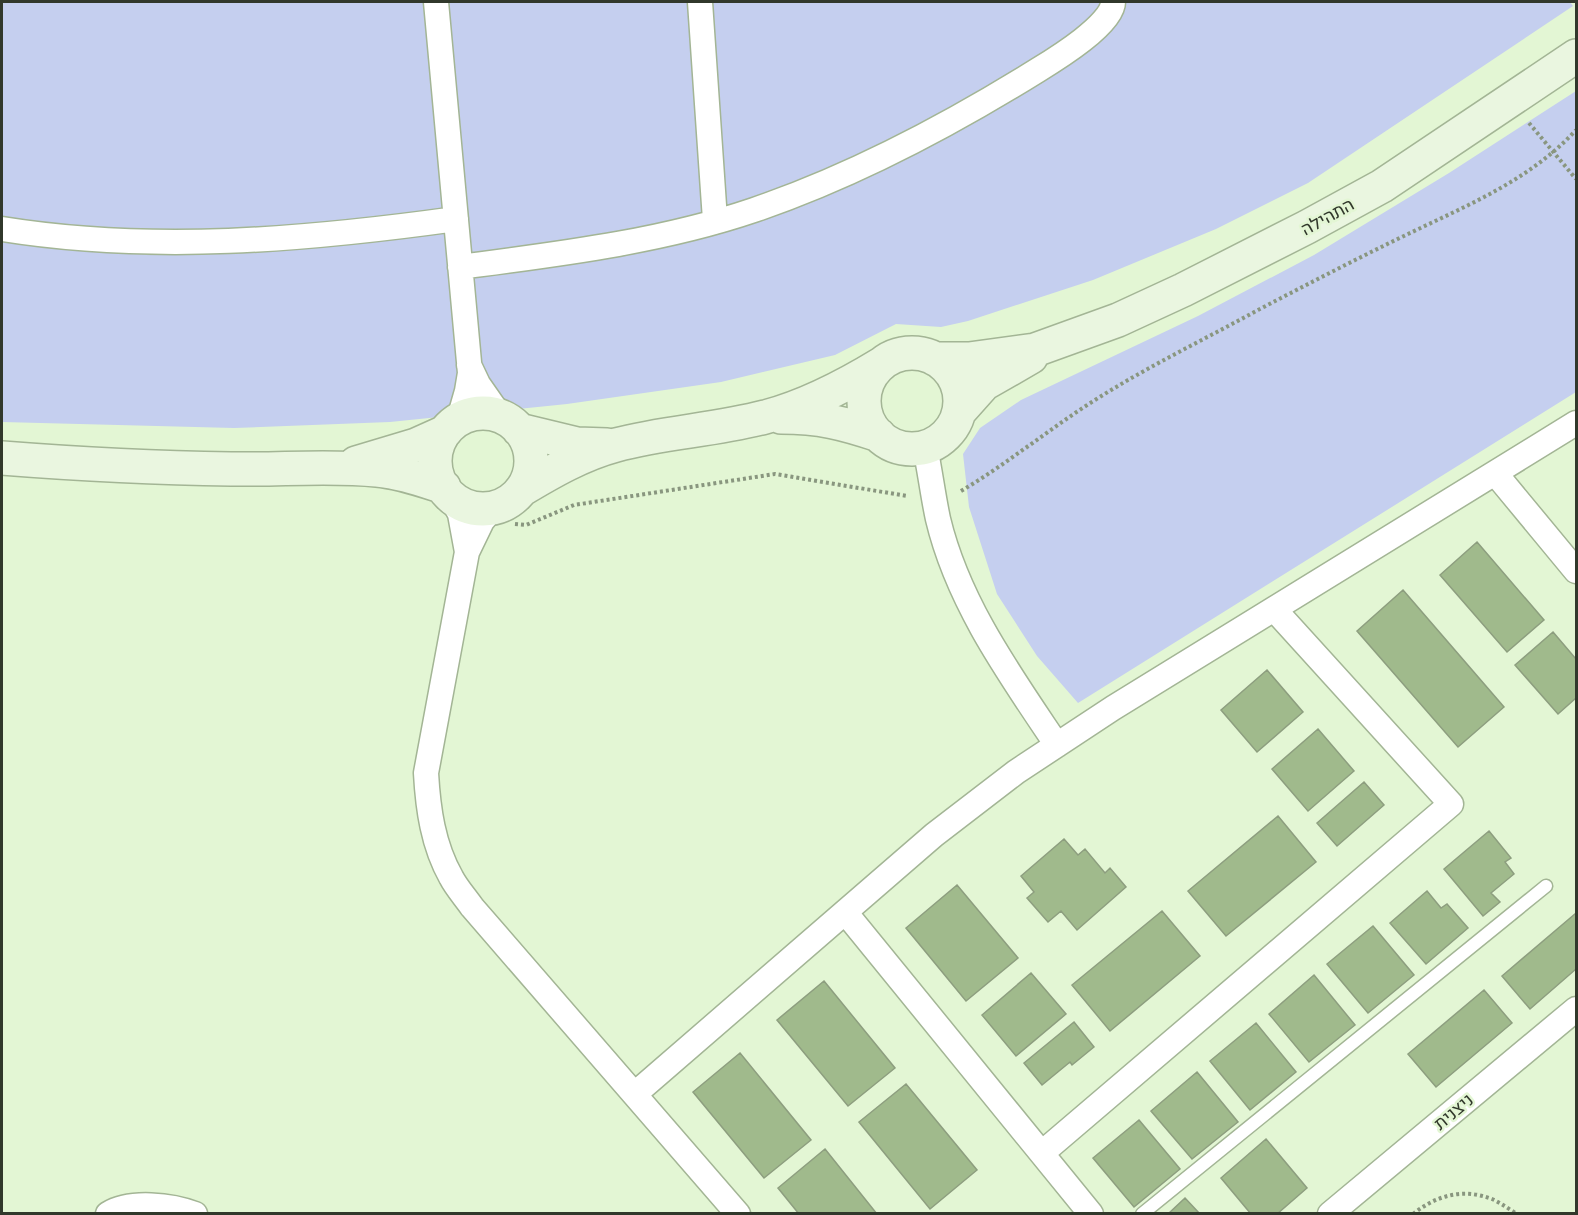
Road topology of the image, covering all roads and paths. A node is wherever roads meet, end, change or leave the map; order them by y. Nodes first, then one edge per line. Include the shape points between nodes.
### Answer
1 (436, 2) edge
2 (700, 2) edge
3 (1113, 2) edge
4 (1576, 56) edge
5 (1510, 100) junction
6 (1576, 130) edge
7 (1554, 152) junction
8 (1576, 179) edge
9 (456, 219) junction
10 (715, 220) junction
11 (2, 230) edge
12 (460, 267) junction
13 (1059, 342) junction
14 (935, 359) junction
15 (881, 364) junction
16 (469, 365) junction
17 (959, 412) junction
18 (764, 417) junction
19 (1576, 423) edge
20 (510, 424) junction
21 (452, 426) junction
22 (879, 435) junction
23 (615, 445) junction
24 (925, 447) junction
25 (2, 458) edge
26 (337, 468) junction
27 (1495, 473) junction
28 (447, 492) junction
29 (935, 501) junction
30 (499, 506) junction
31 (467, 552) junction
32 (1576, 572) edge
33 (1274, 609) junction
34 (1057, 745) junction
35 (1546, 886) dead end
36 (845, 912) junction
37 (1576, 1009) edge
38 (636, 1094) junction
39 (1042, 1154) junction
40 (108, 1214) edge
41 (195, 1214) edge
42 (738, 1214) edge
43 (1091, 1214) edge
44 (1142, 1214) edge
45 (1330, 1214) edge
46 (1413, 1214) edge
47 (1517, 1214) edge

1 - 9 street
2 - 10 street
3 - 10 street via 1100,24 1071,49 989,101 897,150 815,187 752,211
4 - 5 street, התהילה
5 - 7 path
5 - 13 street, התהילה via 1382,186 1297,232 1173,296
6 - 7 path
7 - 8 path
7 - 29 path via 1498,190 1280,299 1105,394 986,476
9 - 11 street via 326,235 208,242 91,240
9 - 12 street
10 - 12 street via 585,251
12 - 16 street
13 - 14 street, התהילה via 1004,355
13 - 17 street, התהילה via 984,384
14 - 15 street via 920,353 896,355
14 - 17 street via 957,383
15 - 18 street via 843,387
15 - 22 street via 865,392 865,409
16 - 20 street via 478,384
16 - 21 street via 467,391
17 - 24 street via 953,427
18 - 22 street via 838,422
18 - 23 street
19 - 27 street
20 - 21 street via 494,414 478,413
20 - 23 street via 577,444
20 - 30 street via 527,443 528,475
21 - 26 street via 416,446
21 - 28 street via 441,437 435,459 439,482
22 - 24 street via 908,449
23 - 30 street via 558,468
24 - 29 street
25 - 26 street via 160,468
26 - 28 street via 413,477
27 - 32 street
27 - 33 street
28 - 30 street via 462,504 478,509
28 - 31 street via 460,514
29 - 30 path via 775,474 574,506 526,525
29 - 34 street via 955,569 980,626
30 - 31 street
31 - 38 street via 426,773 438,849 451,878 472,907
33 - 34 street
33 - 39 street via 1451,804
34 - 36 street via 1016,771 934,835
35 - 44 lane
36 - 38 street
36 - 39 street
37 - 45 street, ניצנית
38 - 42 street
39 - 43 street
40 - 41 street via 145,1204
46 - 47 path via 1428,1202 1452,1194 1492,1199

